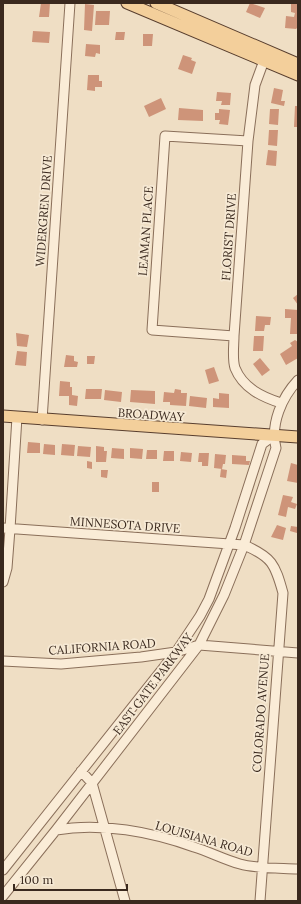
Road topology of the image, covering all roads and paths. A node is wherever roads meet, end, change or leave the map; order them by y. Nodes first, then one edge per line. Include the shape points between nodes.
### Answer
1 (70, 3) edge
2 (127, 3) edge
3 (156, 3) edge
4 (266, 56) junction
5 (298, 64) edge
6 (298, 75) edge
7 (248, 142) junction
8 (234, 336) junction
9 (298, 380) edge
10 (281, 403) junction
11 (3, 416) edge
12 (17, 417) junction
13 (42, 420) junction
14 (273, 436) junction
15 (298, 437) edge
16 (6, 528) edge
17 (229, 544) junction
18 (244, 545) junction
19 (3, 582) edge
20 (199, 645) junction
21 (277, 651) junction
22 (176, 652) junction
23 (298, 653) edge
24 (3, 661) edge
25 (81, 771) junction
26 (92, 783) junction
27 (106, 828) junction
28 (56, 830) junction
29 (263, 867) junction
30 (298, 869) edge
31 (3, 870) edge
32 (3, 896) edge
33 (126, 901) edge
34 (260, 901) edge

1 - 13 street, WIDERGREN DRIVE
2 - 4 main road
3 - 4 main road
4 - 5 main road
4 - 6 main road
4 - 7 street, FLORIST DRIVE via 255,85
7 - 8 street, FLORIST DRIVE
7 - 8 street, LEAMAN PLACE via 165,136 152,330
8 - 10 street, FLORIST DRIVE via 235,367 245,384 264,397
9 - 10 street, EAST GATE PARKWAY
10 - 14 street, EAST GATE PARKWAY
11 - 12 main road, BROADWAY
12 - 13 main road, BROADWAY
12 - 16 street
13 - 14 main road, BROADWAY
14 - 15 main road, BROADWAY
14 - 17 street, EAST GATE PARKWAY via 262,444
14 - 18 street, EAST GATE PARKWAY via 276,448
16 - 17 street, MINNESOTA DRIVE
16 - 19 street via 6,568
17 - 18 street, MINNESOTA DRIVE
17 - 22 street, EAST GATE PARKWAY via 209,599
18 - 20 street, EAST GATE PARKWAY via 224,595
18 - 21 street, COLORADO AVENUE via 264,554 278,572 283,593
20 - 21 street, CALIFORNIA ROAD
20 - 22 street, CALIFORNIA ROAD
20 - 26 street, EAST GATE PARKWAY
21 - 23 street, CALIFORNIA ROAD
21 - 29 street, COLORADO AVENUE
22 - 24 street, CALIFORNIA ROAD via 61,664
22 - 25 street, EAST GATE PARKWAY
25 - 26 street
25 - 31 street, EAST GATE PARKWAY
26 - 27 street
26 - 28 street, EAST GATE PARKWAY
27 - 28 street, LOUISIANA ROAD
27 - 29 street, LOUISIANA ROAD via 155,836 241,865
27 - 33 street
28 - 32 street, EAST GATE PARKWAY
29 - 30 street, LOUISIANA ROAD
29 - 34 street, COLORADO AVENUE

